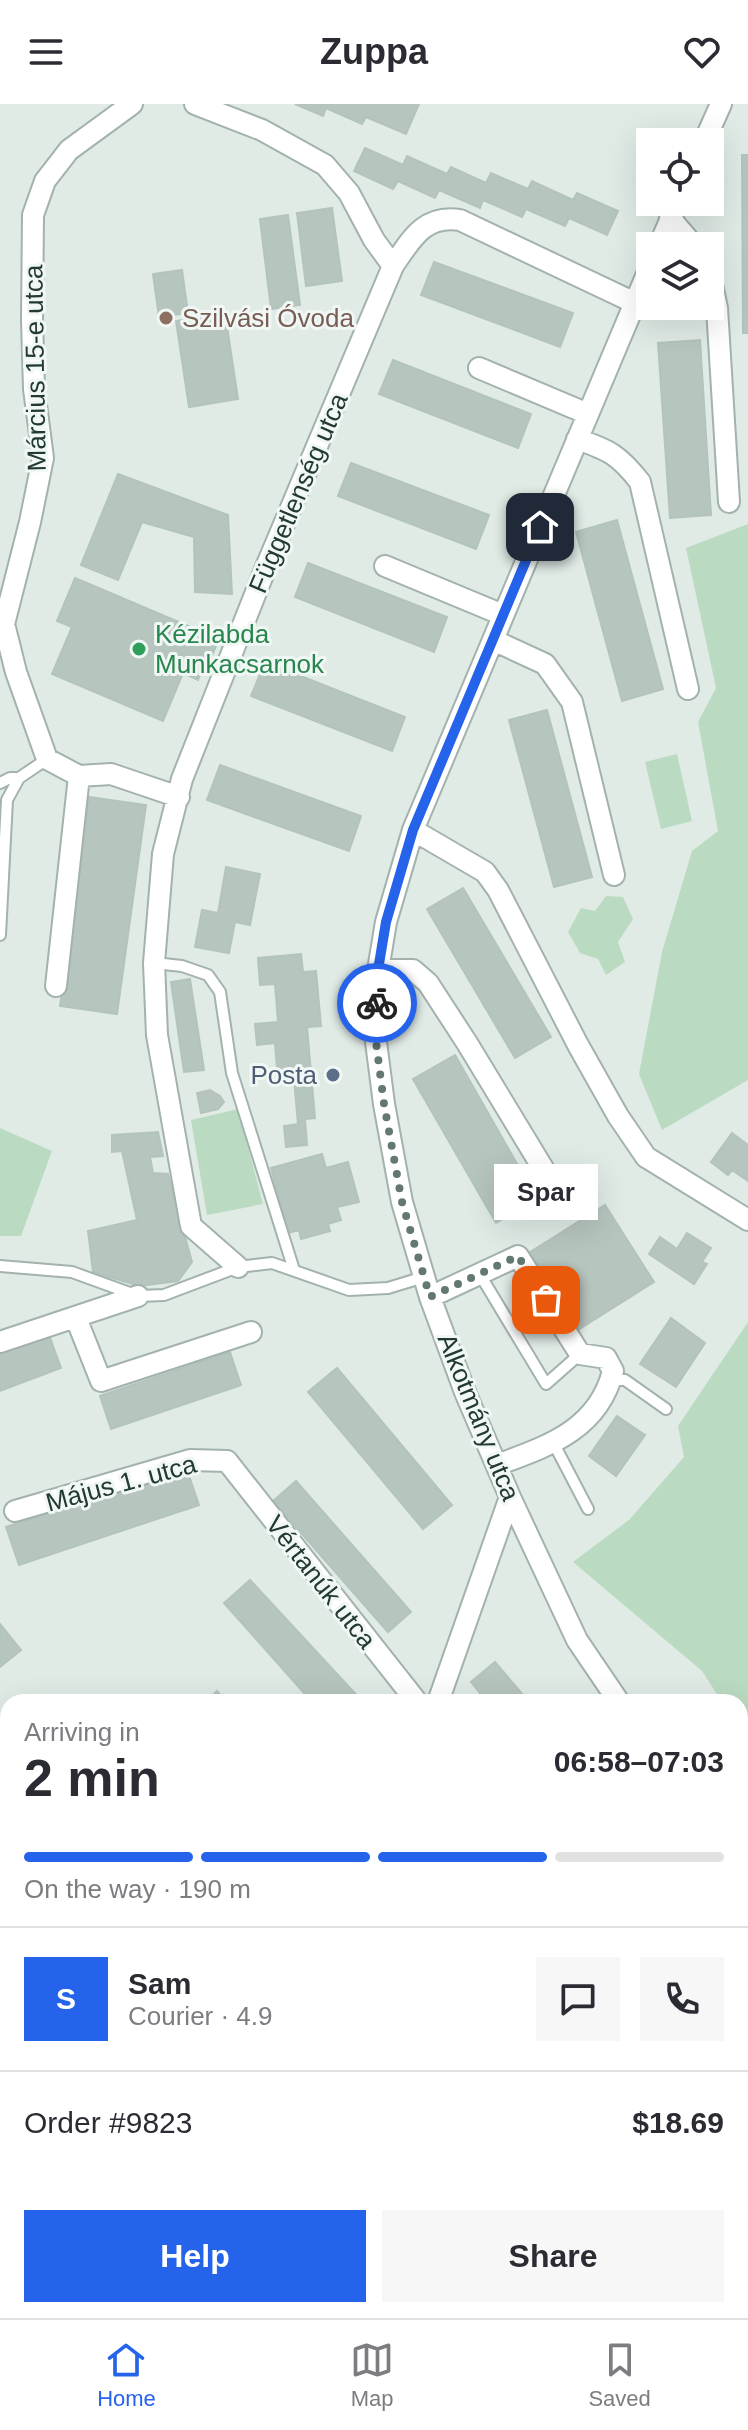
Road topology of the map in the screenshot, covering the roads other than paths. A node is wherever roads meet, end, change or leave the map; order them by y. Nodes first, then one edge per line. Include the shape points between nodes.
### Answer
1 (132, 104) edge
2 (195, 104) edge
3 (721, 104) edge
4 (710, 128) edge
5 (393, 266) junction
6 (635, 303) joint
7 (718, 320) edge
8 (479, 368) dead end
9 (588, 414) junction
10 (577, 439) junction
11 (729, 502) dead end
12 (385, 566) dead end
13 (503, 615) junction
14 (493, 640) junction
15 (688, 689) dead end
16 (47, 759) junction
17 (79, 776) junction
18 (19, 778) junction
19 (0, 783) edge
20 (179, 797) junction
21 (413, 830) junction
22 (614, 875) dead end
23 (0, 935) edge
24 (154, 963) junction
25 (378, 970) junction
26 (56, 986) dead end
27 (561, 1198) dead end
28 (748, 1220) edge
29 (0, 1266) edge
30 (238, 1267) junction
31 (294, 1270) junction
32 (479, 1273) junction
33 (427, 1287) junction
34 (138, 1296) junction
35 (76, 1318) junction
36 (251, 1332) dead end
37 (0, 1342) edge
38 (580, 1354) junction
39 (611, 1380) junction
40 (666, 1409) dead end
41 (554, 1444) junction
42 (227, 1461) joint
43 (497, 1465) junction
44 (510, 1497) junction
45 (588, 1509) dead end
46 (15, 1511) dead end
47 (411, 1694) edge
48 (441, 1694) edge
49 (614, 1694) edge

1 - 16 street, Március 15-e utca via 69,150 45,181 33,215 34,389 43,458 4,624
2 - 5 street via 262,130 325,165 349,193
3 - 4 street
5 - 6 street, Függetlenség utca via 415,235 447,218
5 - 20 street, Függetlenség utca via 266,567
6 - 9 street, Alkotmány utca
7 - 11 street
8 - 9 street
9 - 10 street, Alkotmány utca
10 - 13 street, Alkotmány utca
10 - 15 street via 607,449 640,482
12 - 13 street
13 - 14 street, Alkotmány utca
14 - 21 street, Alkotmány utca
14 - 22 street via 545,664 572,702
16 - 17 street
16 - 18 lane
17 - 20 street via 111,774
17 - 26 street
18 - 19 lane
18 - 23 lane via 7,800
20 - 24 street, Függetlenség utca via 163,854
21 - 25 street, Alkotmány utca
21 - 28 street via 485,872 498,890 578,1045 646,1157
24 - 30 street, Függetlenség utca via 157,1035 191,1226
24 - 31 lane via 208,975 220,992 232,1073
25 - 27 street via 413,970 428,983
25 - 33 street, Alkotmány utca via 375,1034 384,1104 402,1202
29 - 34 lane via 72,1272
30 - 31 lane via 272,1263
30 - 34 lane via 164,1295
31 - 33 lane via 349,1290
32 - 33 street
32 - 38 street via 518,1256
32 - 38 lane via 546,1384
33 - 43 street, Alkotmány utca
34 - 35 street
35 - 36 street via 101,1381
35 - 37 street
38 - 39 street via 606,1358
39 - 40 lane via 625,1380
39 - 41 street via 584,1422
41 - 43 street
41 - 45 lane
42 - 46 street, Május 1. utca via 190,1460
42 - 47 street, Vértanúk utca
43 - 44 street, Alkotmány utca
44 - 48 street
44 - 49 street, Alkotmány utca via 577,1640

